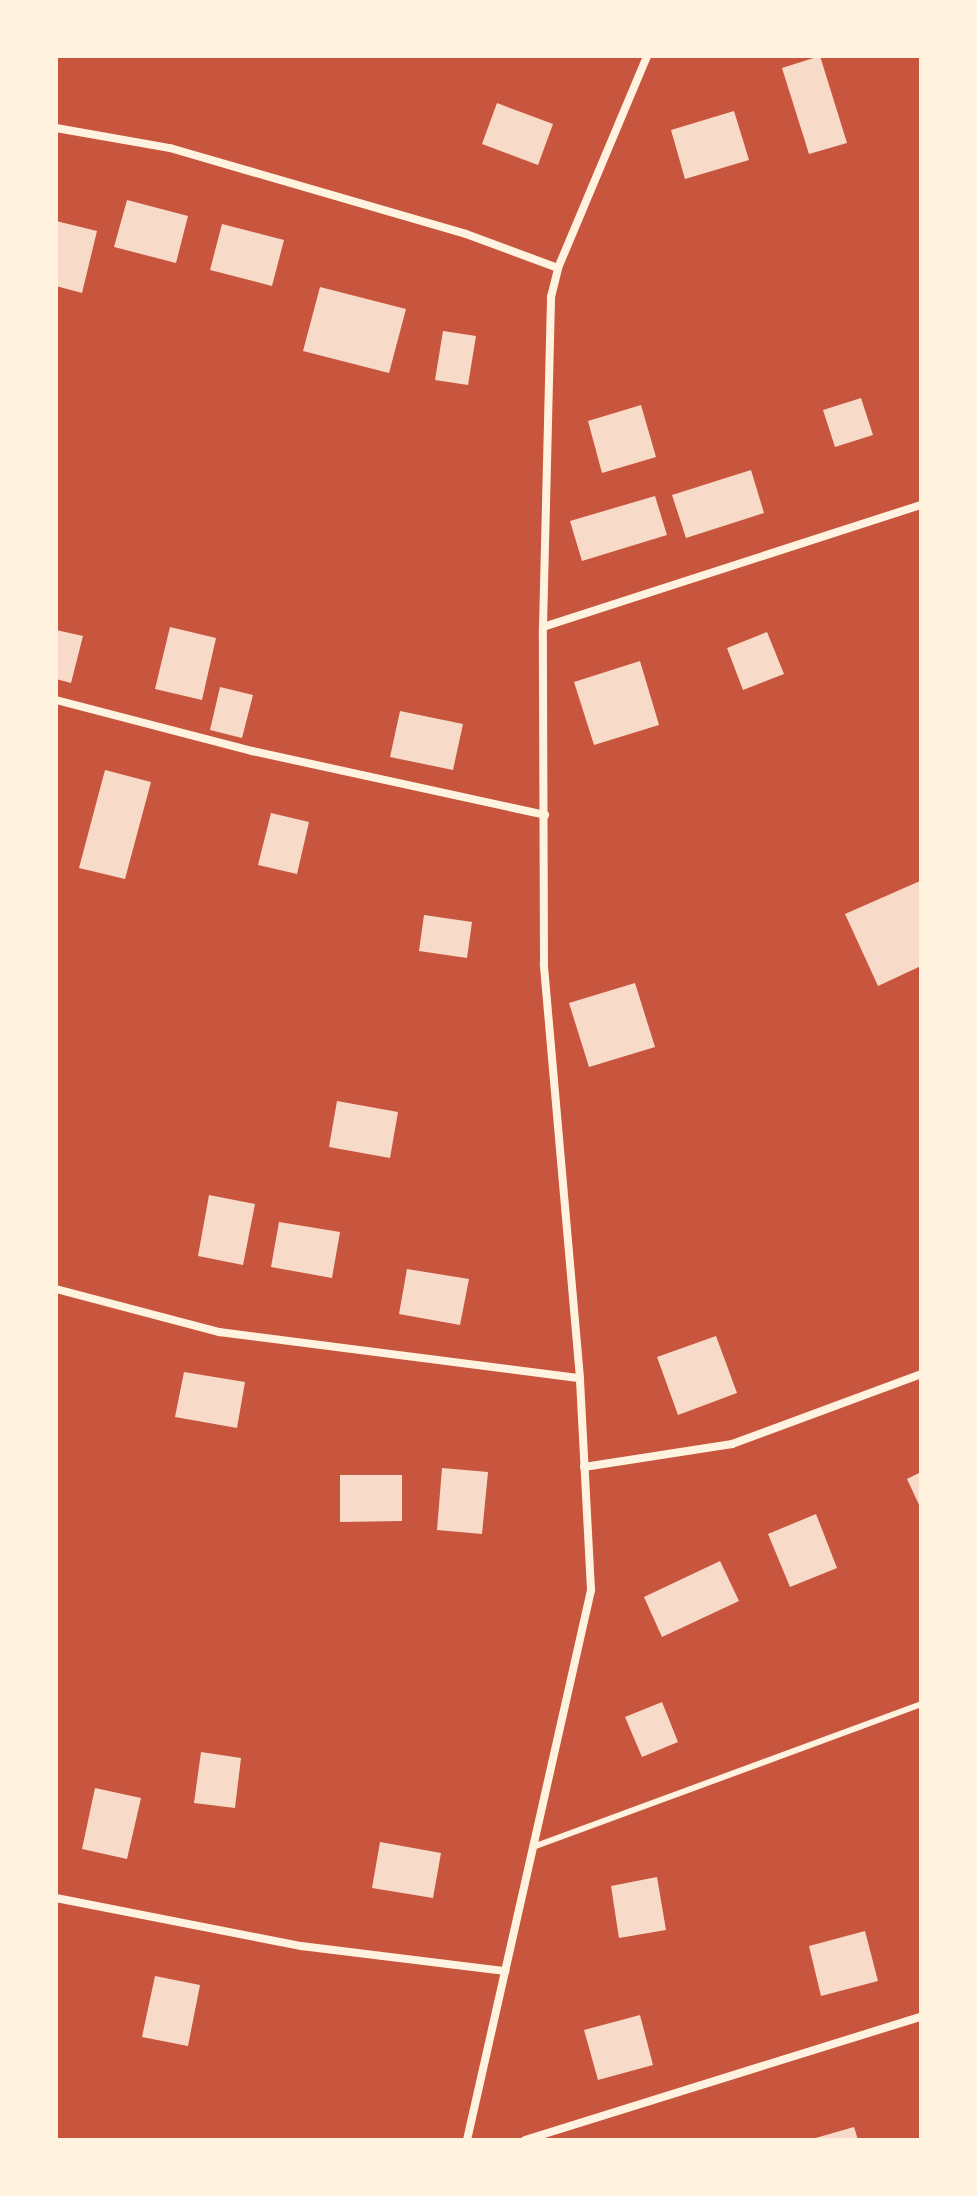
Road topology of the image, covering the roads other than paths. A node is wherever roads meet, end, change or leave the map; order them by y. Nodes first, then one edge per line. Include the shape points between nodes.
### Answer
1 (647, 56) edge
2 (56, 128) edge
3 (558, 268) junction
4 (921, 505) edge
5 (543, 627) junction
6 (56, 700) edge
7 (545, 815) junction
8 (56, 1289) edge
9 (921, 1374) edge
10 (580, 1378) junction
11 (584, 1467) junction
12 (921, 1704) edge
13 (533, 1847) junction
14 (56, 1898) edge
15 (505, 1971) junction
16 (921, 2017) edge
17 (467, 2140) edge
18 (525, 2140) edge

1 - 3 street
2 - 3 street via 170,148 466,234
3 - 5 street via 551,297
4 - 5 street
5 - 7 street
6 - 7 street via 252,751
7 - 10 street via 544,964
8 - 10 street via 219,1332
9 - 11 street via 732,1444
10 - 11 street
11 - 13 street via 591,1590
12 - 13 lane
13 - 15 street
14 - 15 street via 301,1946
15 - 17 street
16 - 18 street

